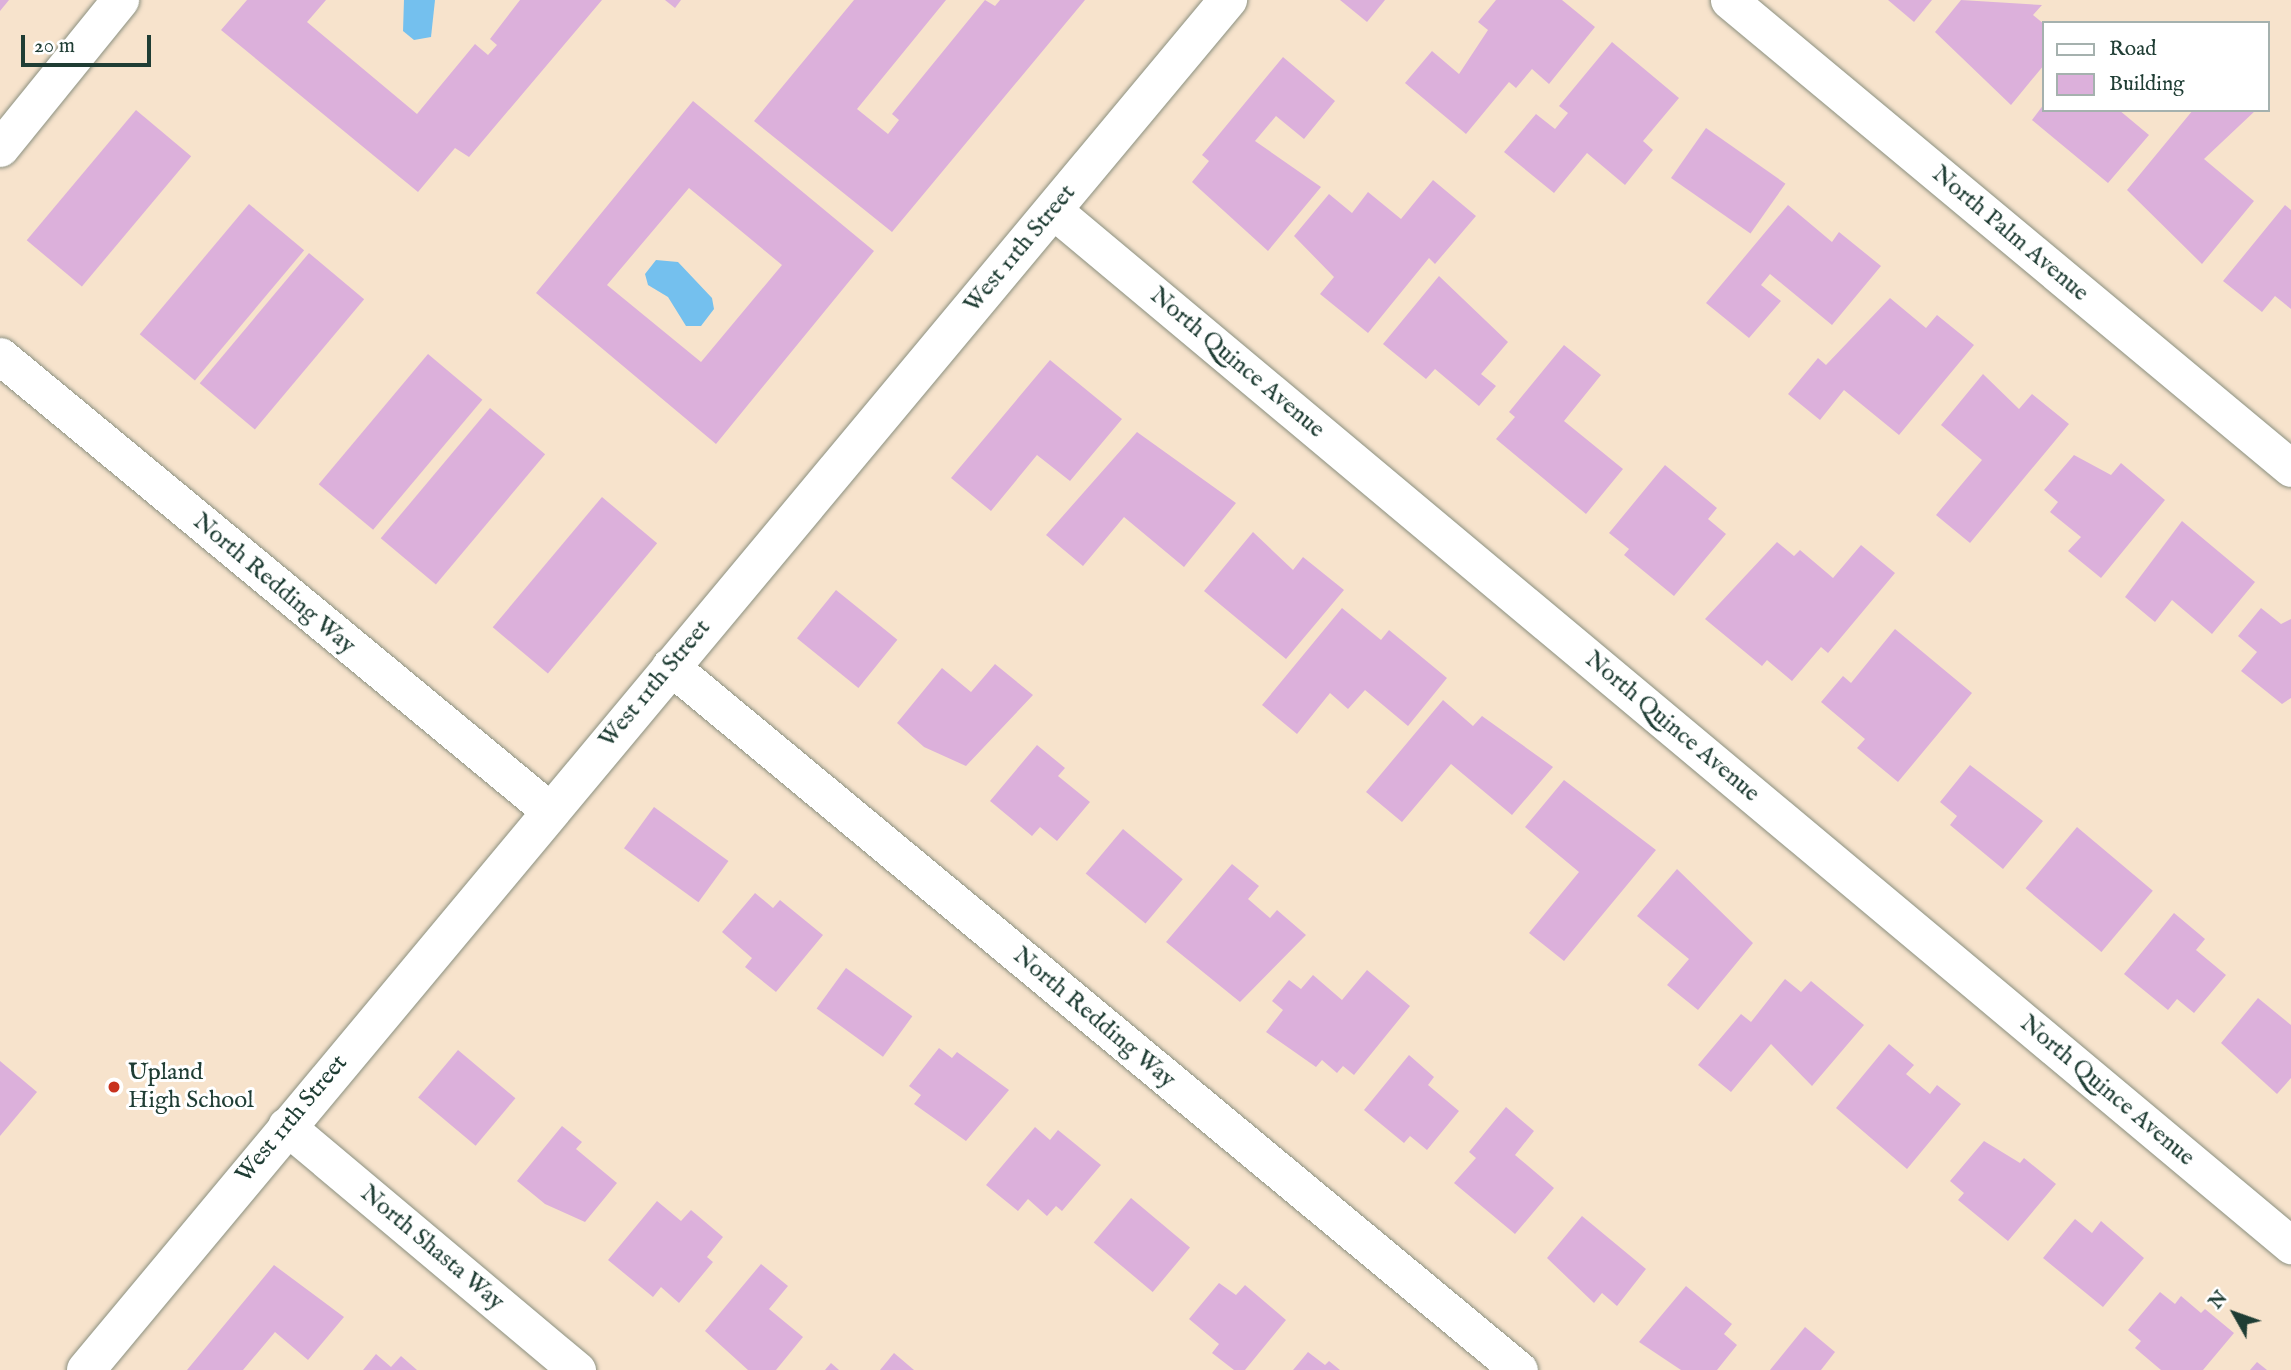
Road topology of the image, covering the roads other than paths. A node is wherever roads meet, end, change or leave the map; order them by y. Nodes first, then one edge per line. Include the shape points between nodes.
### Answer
1 (120, 0) edge
2 (1228, 0) edge
3 (1729, 0) edge
4 (0, 148) edge
5 (1053, 210) junction
6 (0, 356) edge
7 (2291, 468) edge
8 (670, 666) junction
9 (548, 810) junction
10 (286, 1126) junction
11 (2291, 1245) edge
12 (86, 1370) edge
13 (578, 1370) edge
14 (1519, 1370) edge

1 - 4 street
2 - 5 street, West 11th Street
3 - 7 street, North Palm Avenue
5 - 8 street, West 11th Street
5 - 11 street, North Quince Avenue
6 - 9 street, North Redding Way
8 - 9 street, West 11th Street
8 - 14 street, North Redding Way
9 - 10 street, West 11th Street
10 - 12 street, West 11th Street
10 - 13 street, North Shasta Way

